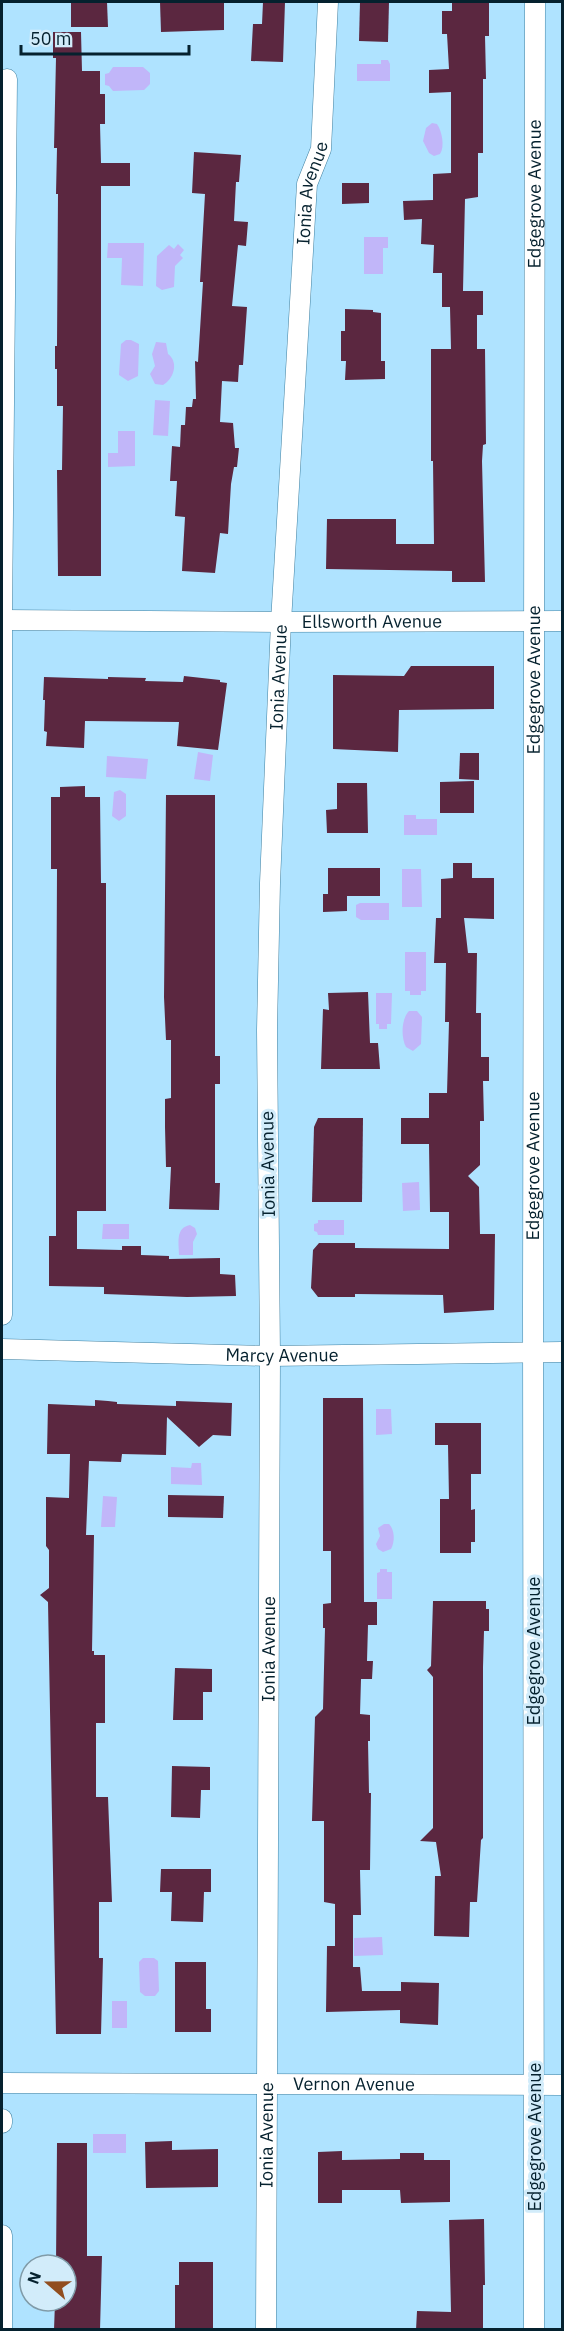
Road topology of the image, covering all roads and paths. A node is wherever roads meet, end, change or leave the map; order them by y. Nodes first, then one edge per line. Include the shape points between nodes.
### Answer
1 (327, 2) edge
2 (535, 2) edge
3 (7, 79) dead end
4 (2, 620) edge
5 (534, 621) junction
6 (562, 621) edge
7 (281, 622) junction
8 (2, 1315) edge
9 (2, 1349) edge
10 (562, 1352) edge
11 (533, 1353) junction
12 (270, 1356) junction
13 (2, 2083) edge
14 (267, 2084) junction
15 (562, 2085) edge
16 (535, 2086) junction
17 (2, 2235) edge
18 (2, 2330) edge
19 (266, 2330) edge
20 (534, 2330) edge

1 - 7 street, Ionia Avenue via 321,149 308,184
2 - 5 street, Edgegrove Avenue
3 - 4 street
4 - 7 street, Ellsworth Avenue
4 - 8 street
5 - 6 street, Ellsworth Avenue
5 - 7 street, Ellsworth Avenue
5 - 11 street, Edgegrove Avenue
7 - 12 street, Ionia Avenue via 267,1030
9 - 12 street, Marcy Avenue
10 - 11 street, Marcy Avenue
11 - 12 street, Marcy Avenue
11 - 16 street, Edgegrove Avenue
12 - 14 street, Ionia Avenue
13 - 14 street, Vernon Avenue
14 - 16 street, Vernon Avenue
14 - 19 street, Ionia Avenue
15 - 16 street, Vernon Avenue
16 - 20 street, Edgegrove Avenue
17 - 18 street

